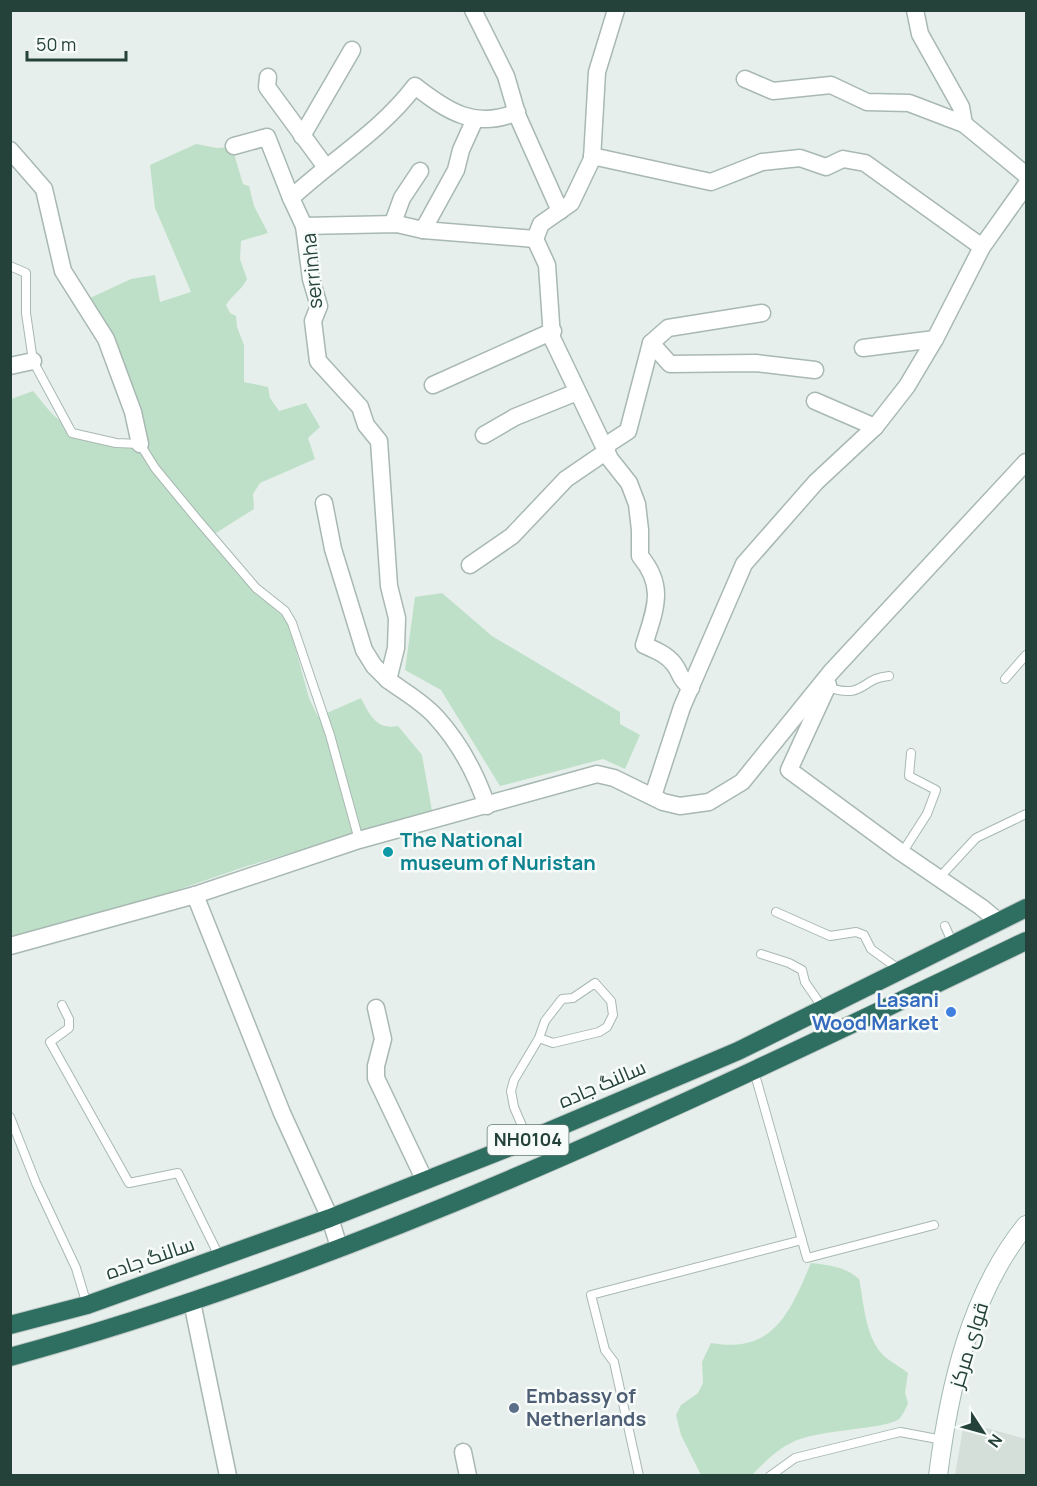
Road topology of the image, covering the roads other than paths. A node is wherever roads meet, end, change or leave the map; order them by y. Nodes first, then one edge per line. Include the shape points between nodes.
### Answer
1 (473, 10) edge
2 (616, 10) edge
3 (915, 10) edge
4 (352, 50) dead end
5 (268, 77) dead end
6 (745, 79) dead end
7 (517, 112) junction
8 (476, 119) junction
9 (964, 124) junction
10 (302, 136) junction
11 (234, 146) dead end
12 (10, 150) edge
13 (592, 156) junction
14 (325, 166) junction
15 (420, 171) dead end
16 (1026, 175) edge
17 (1026, 185) edge
18 (291, 198) junction
19 (560, 211) junction
20 (397, 224) junction
21 (304, 226) junction
22 (423, 230) junction
23 (535, 240) junction
24 (982, 248) junction
25 (10, 266) edge
26 (762, 313) dead end
27 (553, 331) junction
28 (935, 339) junction
29 (651, 343) junction
30 (862, 348) dead end
31 (33, 361) junction
32 (10, 366) edge
33 (815, 370) dead end
34 (433, 385) dead end
35 (577, 392) junction
36 (814, 401) dead end
37 (875, 427) junction
38 (484, 435) dead end
39 (140, 444) junction
40 (606, 448) junction
41 (1026, 462) edge
42 (324, 503) dead end
43 (470, 565) dead end
44 (1026, 655) edge
45 (889, 676) dead end
46 (1005, 679) dead end
47 (388, 680) junction
48 (829, 680) junction
49 (691, 688) junction
50 (911, 753) dead end
51 (653, 796) junction
52 (487, 806) junction
53 (1026, 814) edge
54 (359, 840) junction
55 (902, 853) junction
56 (939, 878) junction
57 (195, 895) junction
58 (1026, 908) edge
59 (776, 912) dead end
60 (996, 923) junction
61 (945, 926) dead end
62 (1026, 941) edge
63 (953, 944) junction
64 (10, 946) edge
65 (761, 954) dead end
66 (900, 970) junction
67 (63, 1005) dead end
68 (376, 1008) dead end
69 (823, 1008) junction
70 (539, 1038) junction
71 (754, 1071) junction
72 (10, 1117) edge
73 (528, 1140) junction
74 (425, 1181) junction
75 (330, 1218) junction
76 (934, 1225) dead end
77 (1026, 1225) edge
78 (802, 1240) junction
79 (339, 1247) junction
80 (220, 1258) junction
81 (192, 1302) junction
82 (87, 1305) junction
83 (10, 1325) edge
84 (10, 1357) edge
85 (943, 1440) junction
86 (463, 1452) dead end
87 (228, 1476) edge
88 (468, 1476) edge
89 (639, 1476) edge
90 (770, 1476) edge
91 (938, 1476) edge

1 - 7 street via 506,76
2 - 13 street via 597,72
3 - 9 street via 920,34 961,107
4 - 10 street
5 - 10 street via 267,87
6 - 9 street via 773,91 831,85 867,102 909,103
7 - 8 street
7 - 19 street
8 - 14 street via 447,111 415,86 384,124
8 - 22 street via 456,170
9 - 16 street
10 - 14 street
11 - 18 street via 267,137
12 - 39 street via 44,189 63,271 106,339 133,412
13 - 19 street via 571,204
13 - 24 street via 711,182 762,162 800,158 825,167 843,159 865,163
14 - 18 street
15 - 20 street via 402,198 394,220
17 - 24 street
18 - 21 street
19 - 23 street via 541,224
20 - 21 street, serrinha
20 - 22 street, serrinha
21 - 47 street, serrinha via 319,306 313,321 318,361 360,407 366,425 379,441 389,586 397,618 396,648
22 - 23 street, serrinha
23 - 27 street via 547,265
24 - 28 street
25 - 31 lane via 26,273 26,313
26 - 29 street via 668,328
27 - 34 street
27 - 35 street via 552,338
28 - 30 street
28 - 37 street via 907,386
29 - 33 street via 670,364 756,363
29 - 40 street via 628,431
31 - 32 street
31 - 39 lane via 72,433
35 - 38 street via 515,417
35 - 40 street
36 - 37 street
37 - 49 street via 816,482 744,564
39 - 54 lane via 197,519 292,623 330,735
40 - 43 street via 566,479 512,536
40 - 49 street via 629,483 637,504 640,556 651,570 658,594 644,645 664,654 675,665 679,679
41 - 48 street
42 - 47 street via 333,549 364,650
44 - 46 lane
45 - 48 lane via 846,693
47 - 52 street via 435,715 478,781
48 - 51 street via 742,782 709,802 680,806
48 - 55 street via 789,770
49 - 51 street
50 - 55 lane via 909,776 936,790 927,814
51 - 52 street via 597,774
52 - 54 street
53 - 56 lane via 976,838
54 - 57 street
55 - 56 street
56 - 60 street via 981,907
57 - 64 street
57 - 75 street via 282,1113
58 - 60 highway, سالنگ جاده / NH0104
59 - 66 lane via 830,936 856,932 864,935 871,949
60 - 63 highway, سالنگ جاده / NH0104
61 - 63 lane
62 - 71 highway, NH0104
63 - 66 highway, سالنگ جاده / NH0104
65 - 69 lane via 801,970
66 - 69 highway, سالنگ جاده / NH0104
67 - 80 lane via 69,1028 50,1042 129,1183 178,1173
68 - 74 street via 383,1039 375,1066 376,1078
69 - 73 highway, سالنگ جاده / NH0104 via 738,1051
70 - 70 lane via 545,1021 562,999 573,998 595,983 611,1001 613,1015 599,1032 553,1043
70 - 73 lane via 511,1091
71 - 78 lane
71 - 79 highway, NH0104 via 537,1167
72 - 82 lane via 76,1268
73 - 74 highway, سالنگ جاده / NH0104
74 - 75 highway, سالنگ جاده / NH0104
75 - 79 street
75 - 80 highway, سالنگ جاده / NH0104
76 - 78 lane via 807,1258
77 - 85 main road, قوای مرکز via 990,1277 966,1339
78 - 89 lane via 591,1295 605,1350 614,1362
79 - 81 highway, NH0104
80 - 82 highway, سالنگ جاده / NH0104
81 - 84 highway, NH0104
81 - 87 street
82 - 83 highway, سالنگ جاده / NH0104
85 - 90 lane via 900,1432 795,1458
85 - 91 main road, قوای مرکز
86 - 88 street

